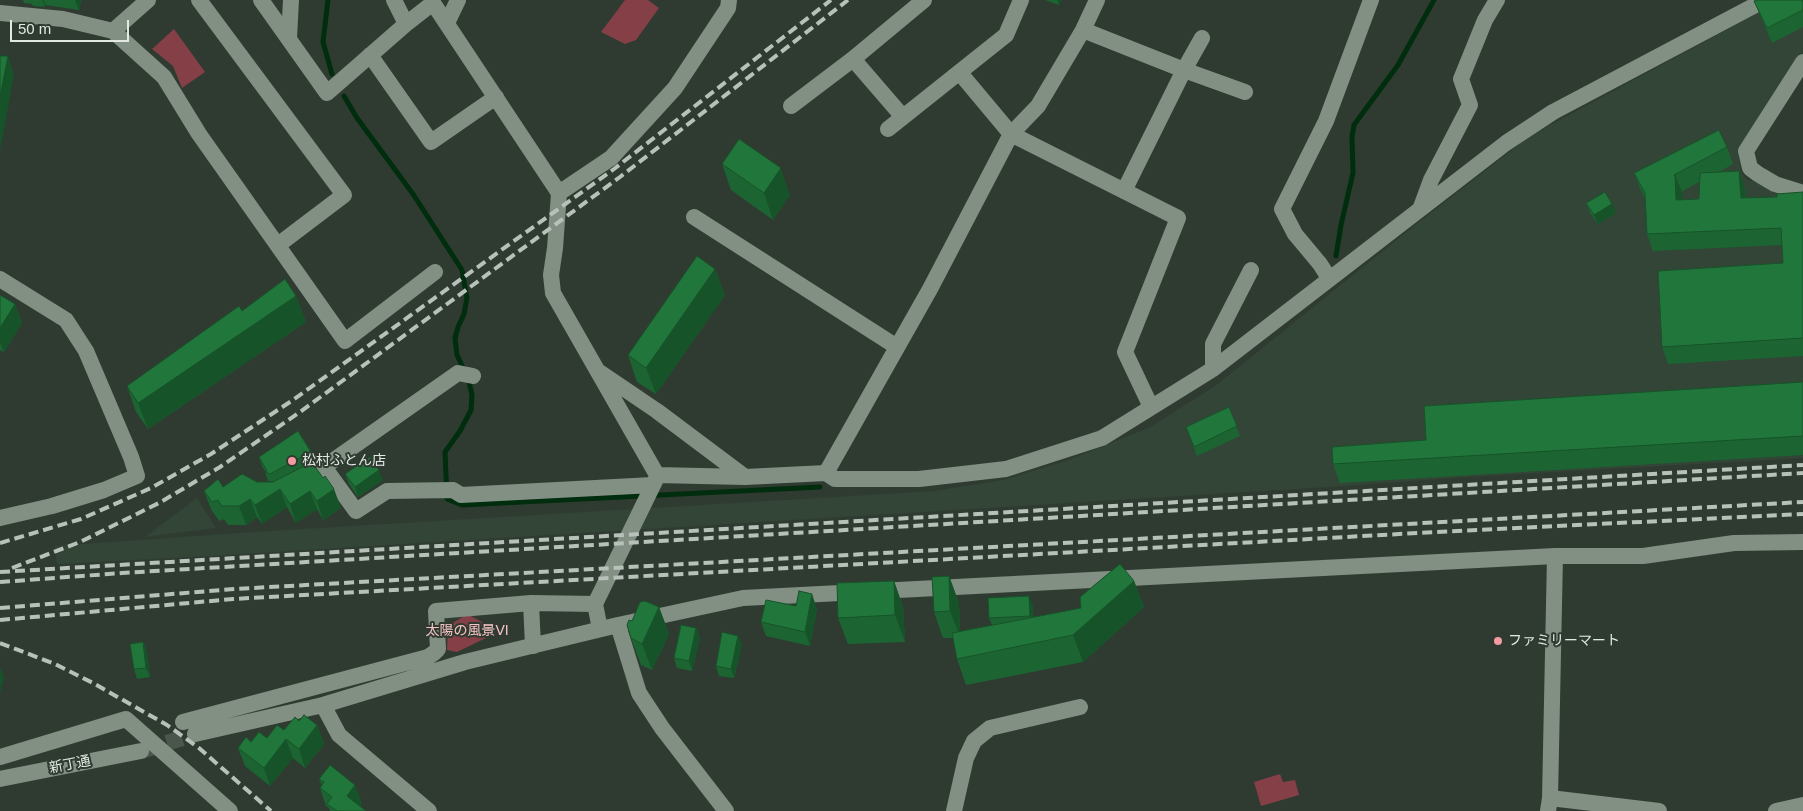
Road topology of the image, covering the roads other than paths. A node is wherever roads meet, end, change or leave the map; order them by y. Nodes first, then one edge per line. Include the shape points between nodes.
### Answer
1 (147, 0) edge
2 (199, 0) edge
3 (261, 0) edge
4 (291, 0) edge
5 (394, 0) edge
6 (458, 0) edge
7 (729, 0) edge
8 (924, 0) edge
9 (1021, 0) edge
10 (1097, 0) edge
11 (1371, 0) edge
12 (1497, 0) edge
13 (1766, 0) edge
14 (0, 13) edge
15 (447, 23) junction
16 (406, 24) junction
17 (1083, 30) junction
18 (113, 31) junction
19 (289, 38) junction
20 (1202, 38) dead end
21 (370, 55) junction
22 (853, 59) junction
23 (1803, 62) edge
24 (1184, 70) junction
25 (960, 73) junction
26 (1246, 92) dead end
27 (496, 97) junction
28 (791, 106) dead end
29 (903, 117) junction
30 (888, 128) dead end
31 (1010, 134) junction
32 (1124, 191) junction
33 (559, 193) junction
34 (1803, 193) edge
35 (1421, 208) junction
36 (694, 217) dead end
37 (278, 246) junction
38 (1251, 270) dead end
39 (435, 272) dead end
40 (0, 278) edge
41 (1329, 278) junction
42 (897, 347) junction
43 (1213, 368) junction
44 (597, 371) junction
45 (466, 374) dead end
46 (1151, 407) junction
47 (324, 467) junction
48 (826, 473) junction
49 (745, 476) junction
50 (300, 480) edge
51 (655, 480) junction
52 (0, 518) edge
53 (1803, 542) edge
54 (1555, 556) junction
55 (531, 603) junction
56 (595, 604) junction
57 (618, 625) junction
58 (600, 629) junction
59 (532, 646) junction
60 (323, 704) junction
61 (1080, 707) dead end
62 (184, 722) tunnel mouth
63 (195, 734) tunnel mouth
64 (141, 751) tunnel mouth
65 (0, 757) edge
66 (0, 779) edge
67 (1549, 804) edge
68 (1803, 805) edge
69 (230, 811) edge
70 (429, 811) edge
71 (726, 811) edge
72 (954, 811) edge
73 (1659, 811) edge
74 (1776, 811) edge

1 - 18 street
2 - 37 street via 344,195
3 - 19 street
4 - 19 street
5 - 16 street
6 - 15 street
7 - 33 street via 728,8 675,88 611,158
8 - 22 street
9 - 25 street via 1006,35
10 - 17 street
11 - 41 street via 1326,121 1282,209 1295,234
12 - 35 street via 1461,79 1470,105 1431,180
13 - 35 street via 1553,112 1506,143
14 - 18 street via 63,19
15 - 16 street via 433,3
15 - 27 street
16 - 21 street
17 - 24 street
17 - 31 street via 1038,106
18 - 37 street via 164,77 199,134
19 - 21 street via 327,92
20 - 24 street
21 - 27 street via 431,142
22 - 28 street
22 - 29 street
23 - 34 street via 1746,151 1750,168 1758,174 1775,184
24 - 26 street
24 - 32 street
25 - 29 street
25 - 31 street
27 - 33 street
29 - 30 street
31 - 32 street
31 - 42 street
32 - 46 street via 1178,218 1126,352
33 - 44 street via 551,275 553,293
35 - 41 street
36 - 42 street
37 - 39 street via 344,341
38 - 43 street via 1213,344
40 - 52 street via 66,320 86,351 137,476 52,506
41 - 43 street
42 - 48 street
43 - 46 street
44 - 49 street via 658,411
44 - 51 street
45 - 47 street
46 - 48 street via 1102,438 1006,469 919,479 835,479
47 - 50 street
47 - 51 street via 356,511 387,491 447,490 461,495
48 - 49 street
49 - 51 street
51 - 56 street
53 - 54 street via 1734,543 1643,556
54 - 57 street via 744,598
54 - 67 street
55 - 56 street
55 - 59 street
55 - 62 street via 436,611 438,649 428,657
56 - 58 street
57 - 58 street
57 - 71 street via 639,693
58 - 59 street
59 - 60 street
60 - 63 street
60 - 70 street via 339,736
61 - 72 street via 990,728 974,741 966,758
64 - 66 street, 新丁通
65 - 69 street via 126,719
67 - 73 street
68 - 74 street

